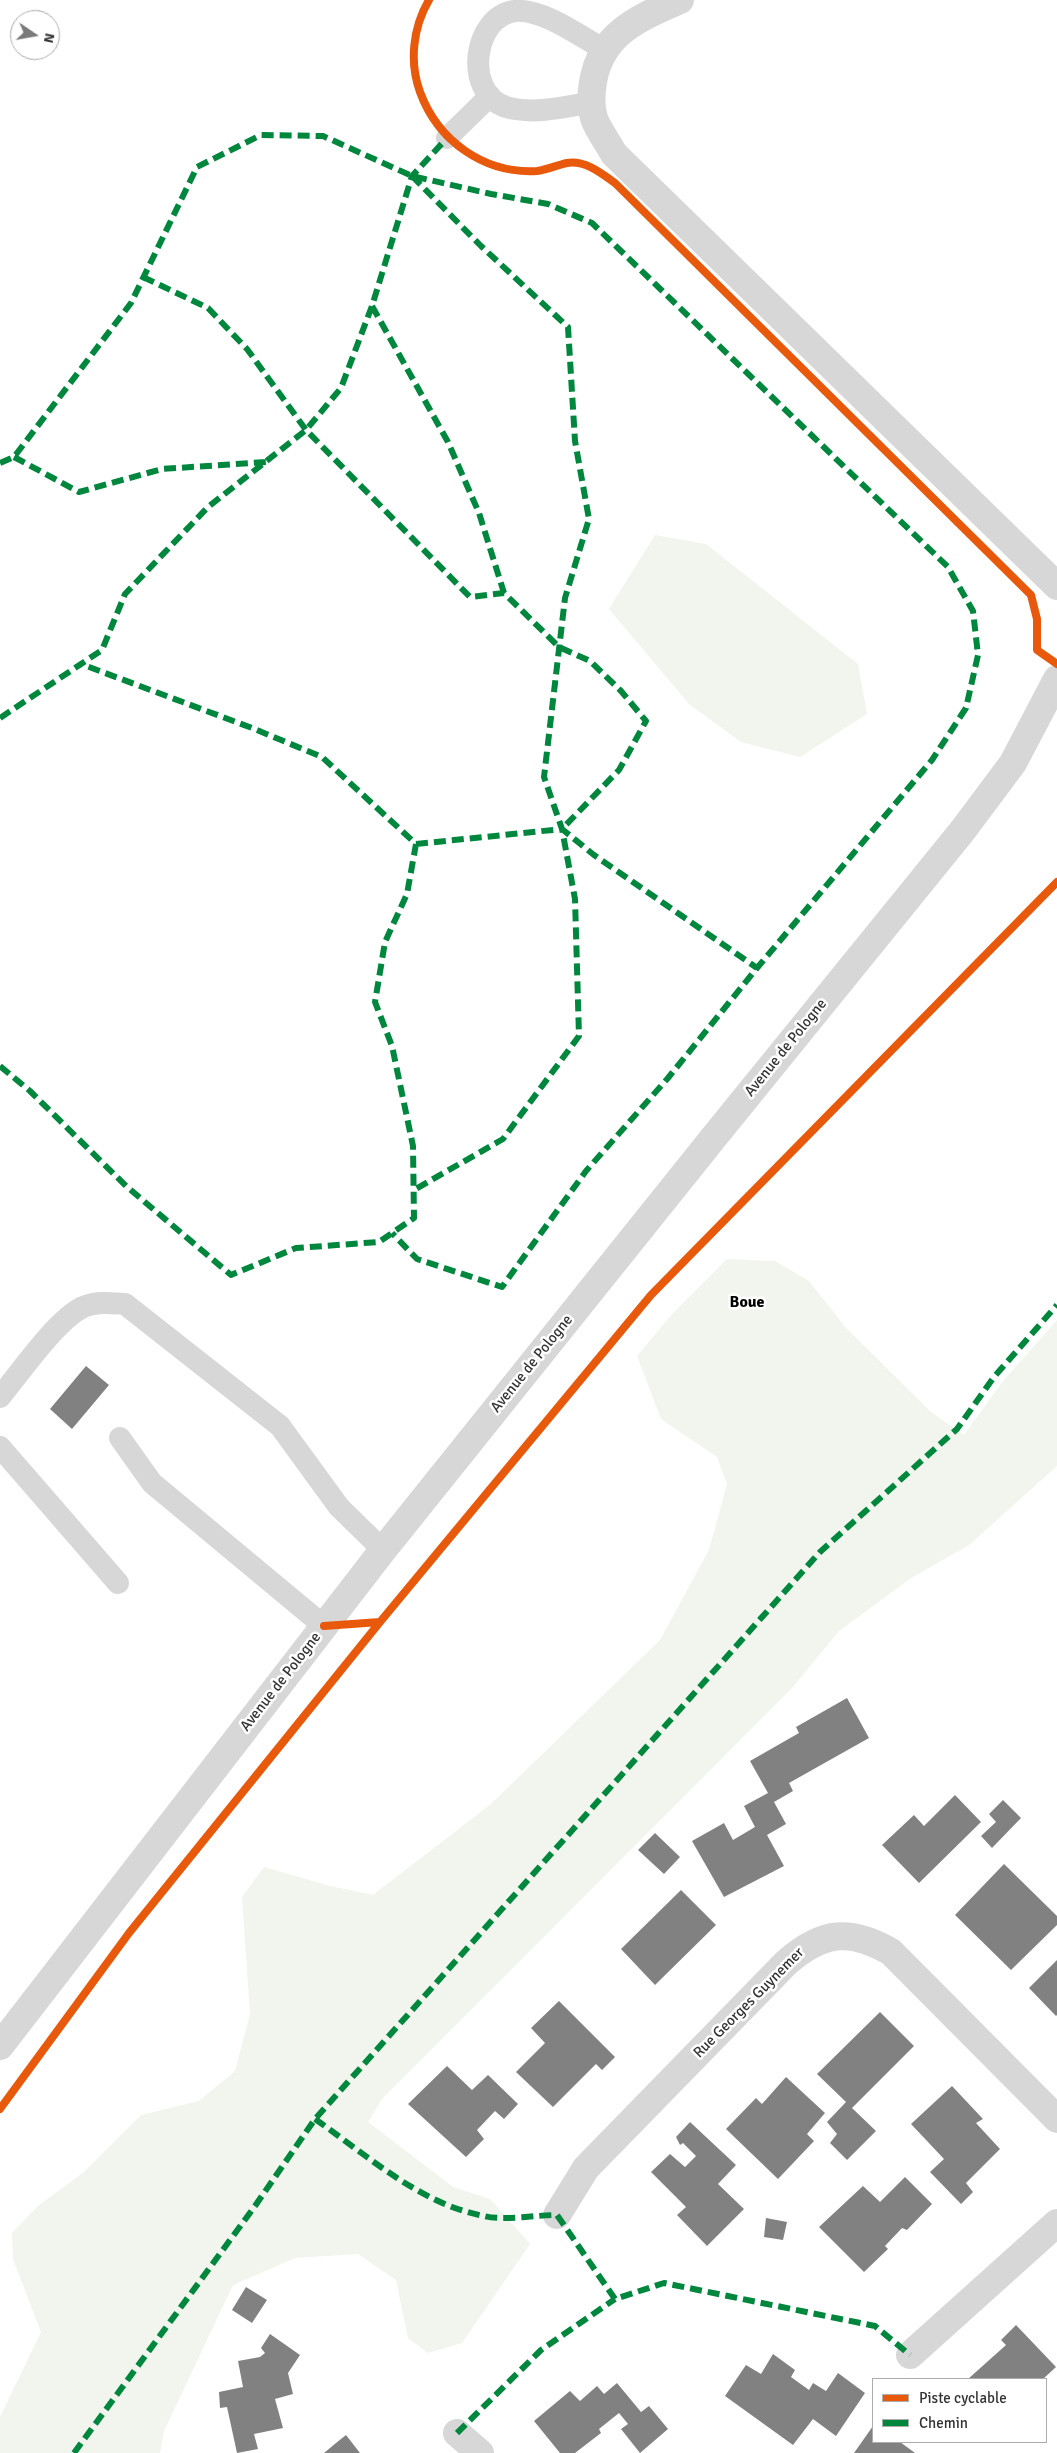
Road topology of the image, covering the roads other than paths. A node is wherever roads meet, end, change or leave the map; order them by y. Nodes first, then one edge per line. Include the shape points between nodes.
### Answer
1 (680, 0) edge
2 (514, 5) edge
3 (600, 61) junction
4 (490, 96) junction
5 (592, 102) junction
6 (447, 138) road end
7 (1057, 586) edge
8 (1057, 679) edge
9 (0, 1397) edge
10 (120, 1438) dead end
11 (0, 1447) edge
12 (384, 1550) junction
13 (118, 1583) dead end
14 (324, 1626) junction
15 (0, 2046) edge
16 (1057, 2119) edge
17 (557, 2215) dead end
18 (1057, 2223) edge
19 (910, 2355) dead end
20 (457, 2433) dead end
21 (480, 2453) edge

1 - 3 street via 639,18 620,31
2 - 3 lane via 548,18
2 - 4 lane via 484,33 478,53 480,81
3 - 5 street
4 - 5 lane via 504,106 526,110
4 - 6 lane
5 - 7 street via 594,119 614,154
8 - 12 street, Avenue de Pologne via 1013,763 963,830
9 - 12 lane via 63,1321 83,1307 102,1302 125,1304 280,1426 339,1507
10 - 14 lane via 152,1483
11 - 13 lane
12 - 14 street, Avenue de Pologne
14 - 15 street, Avenue de Pologne
16 - 17 street, Rue Georges Guynemer via 891,1952 872,1941 848,1935 825,1938 804,1947 786,1962 586,2168
18 - 19 street
20 - 21 street

